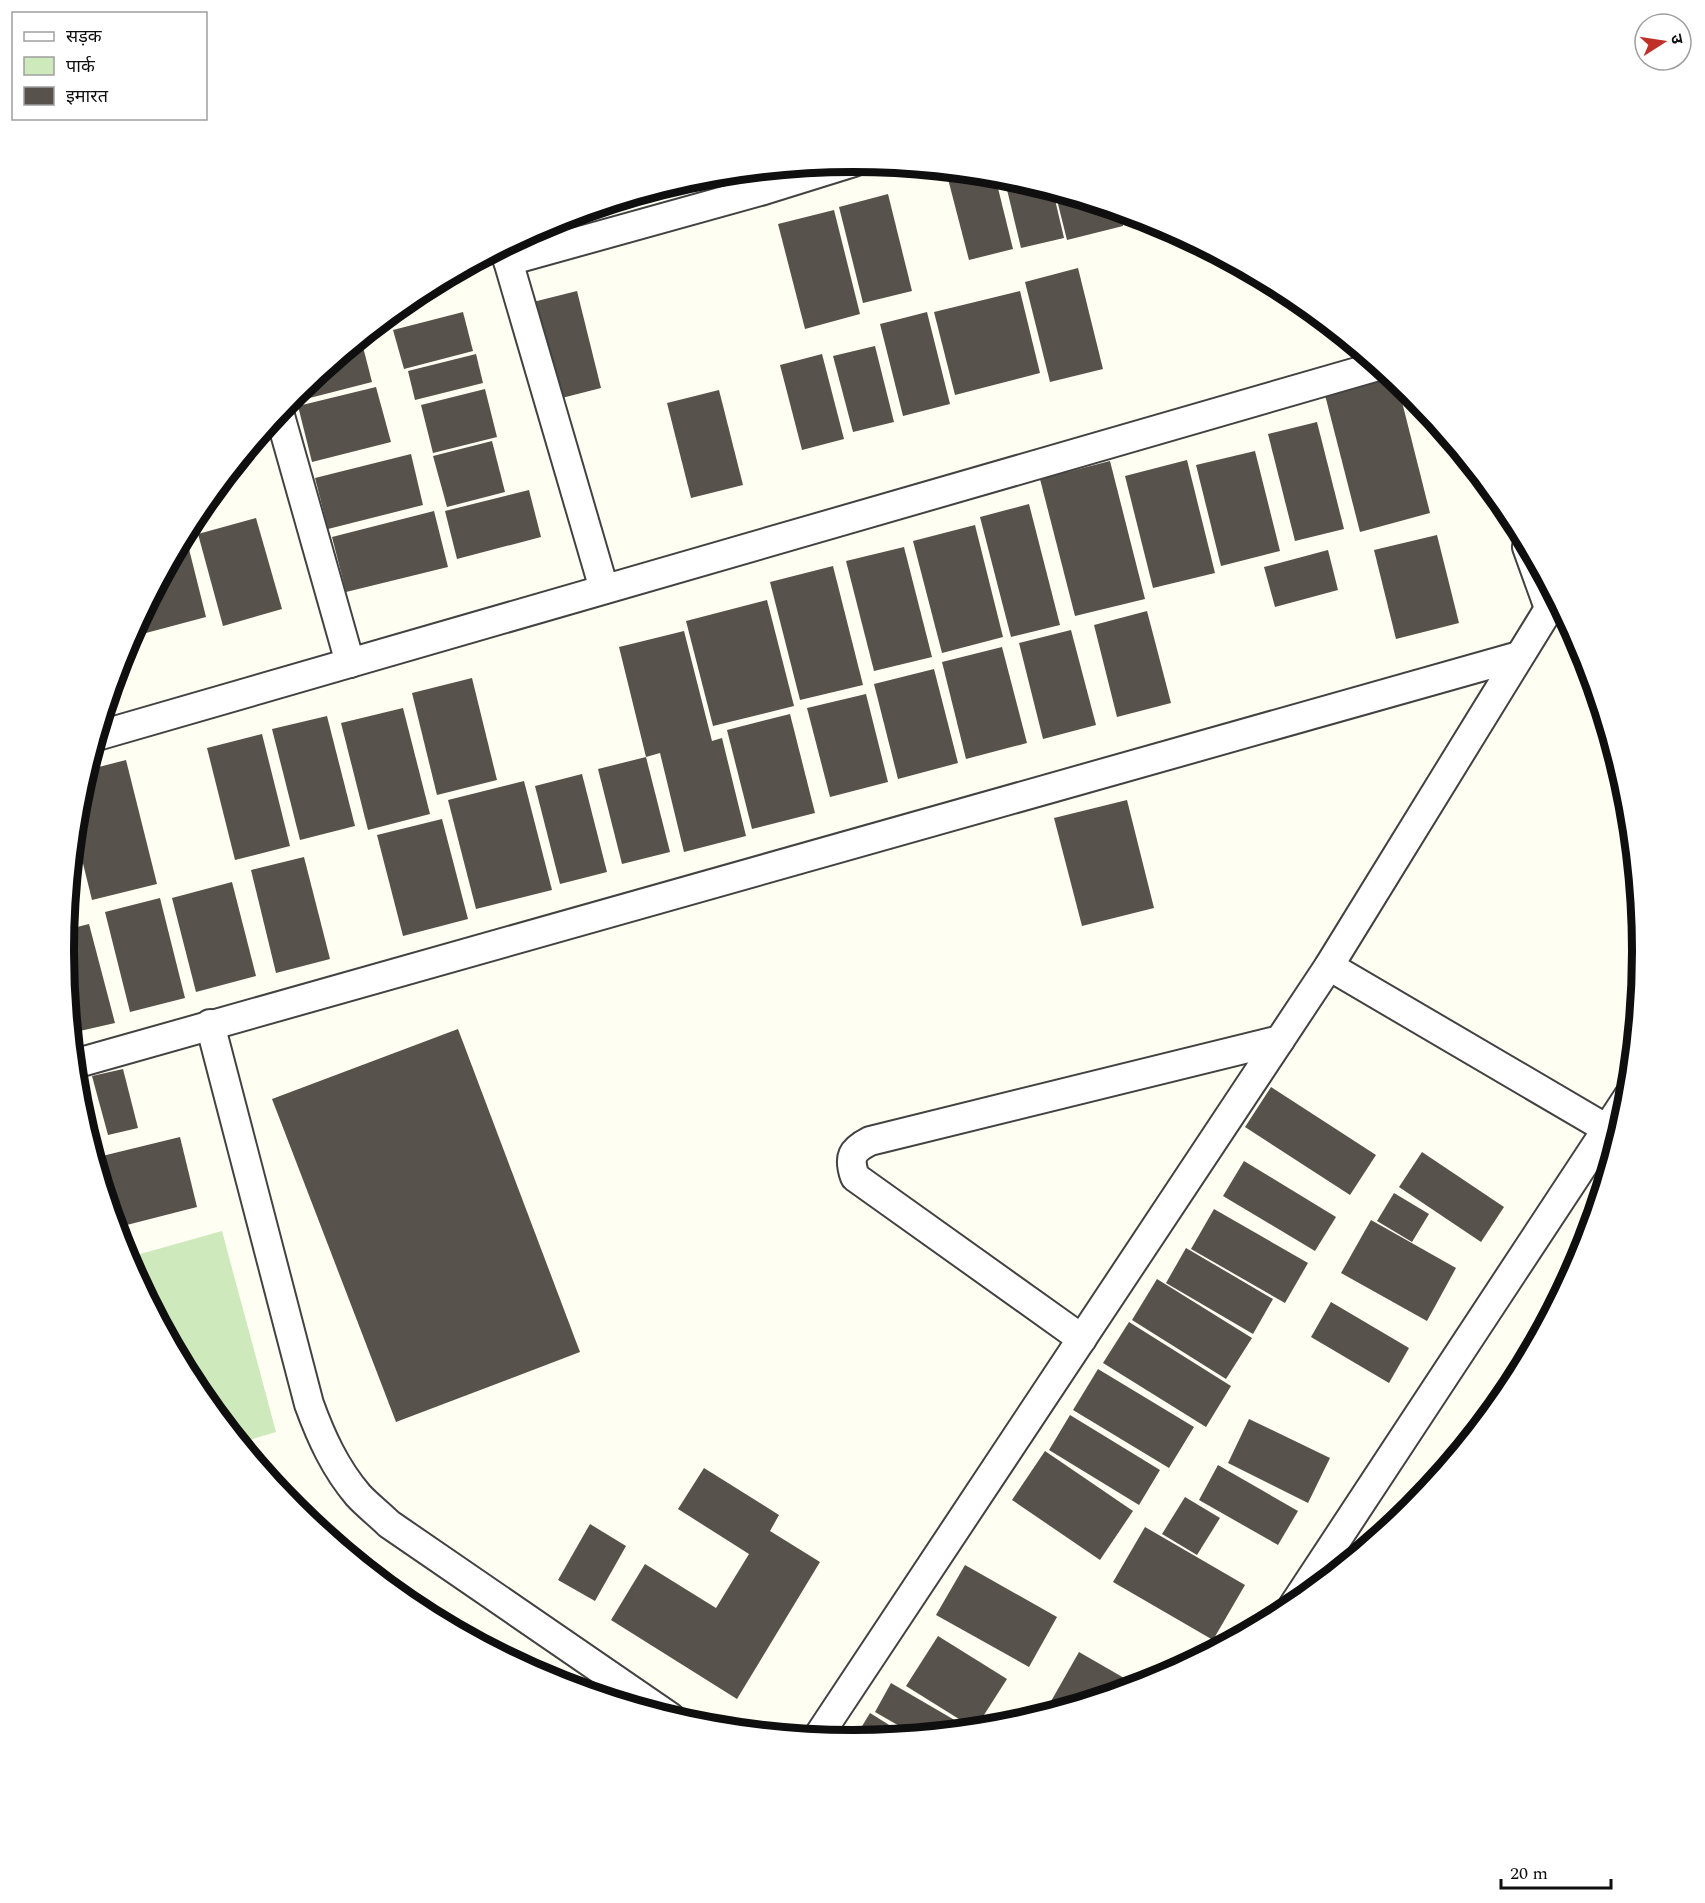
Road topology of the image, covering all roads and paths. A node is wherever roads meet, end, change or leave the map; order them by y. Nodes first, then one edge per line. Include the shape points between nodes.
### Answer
1 (790, 175) edge
2 (762, 181) edge
3 (506, 254) edge
4 (1369, 369) edge
5 (282, 422) edge
6 (604, 589) junction
7 (1551, 606) edge
8 (1519, 656) junction
9 (350, 663) junction
10 (105, 734) edge
11 (1329, 966) junction
12 (210, 1024) junction
13 (1280, 1040) junction
14 (81, 1062) edge
15 (1613, 1118) edge
16 (1606, 1129) junction
17 (1082, 1339) junction
18 (1308, 1583) edge
19 (651, 1704) edge
20 (822, 1729) edge

1 - 2 street
2 - 3 street
3 - 6 street
4 - 6 street
5 - 9 street
6 - 9 street
7 - 8 street
8 - 11 street
8 - 12 street
9 - 10 street
11 - 13 street
11 - 16 street
12 - 14 street
12 - 19 street via 309,1404 340,1471 359,1496 389,1524
13 - 17 street
13 - 17 street via 870,1141 852,1155 855,1177
15 - 16 street
16 - 18 street
17 - 20 street

